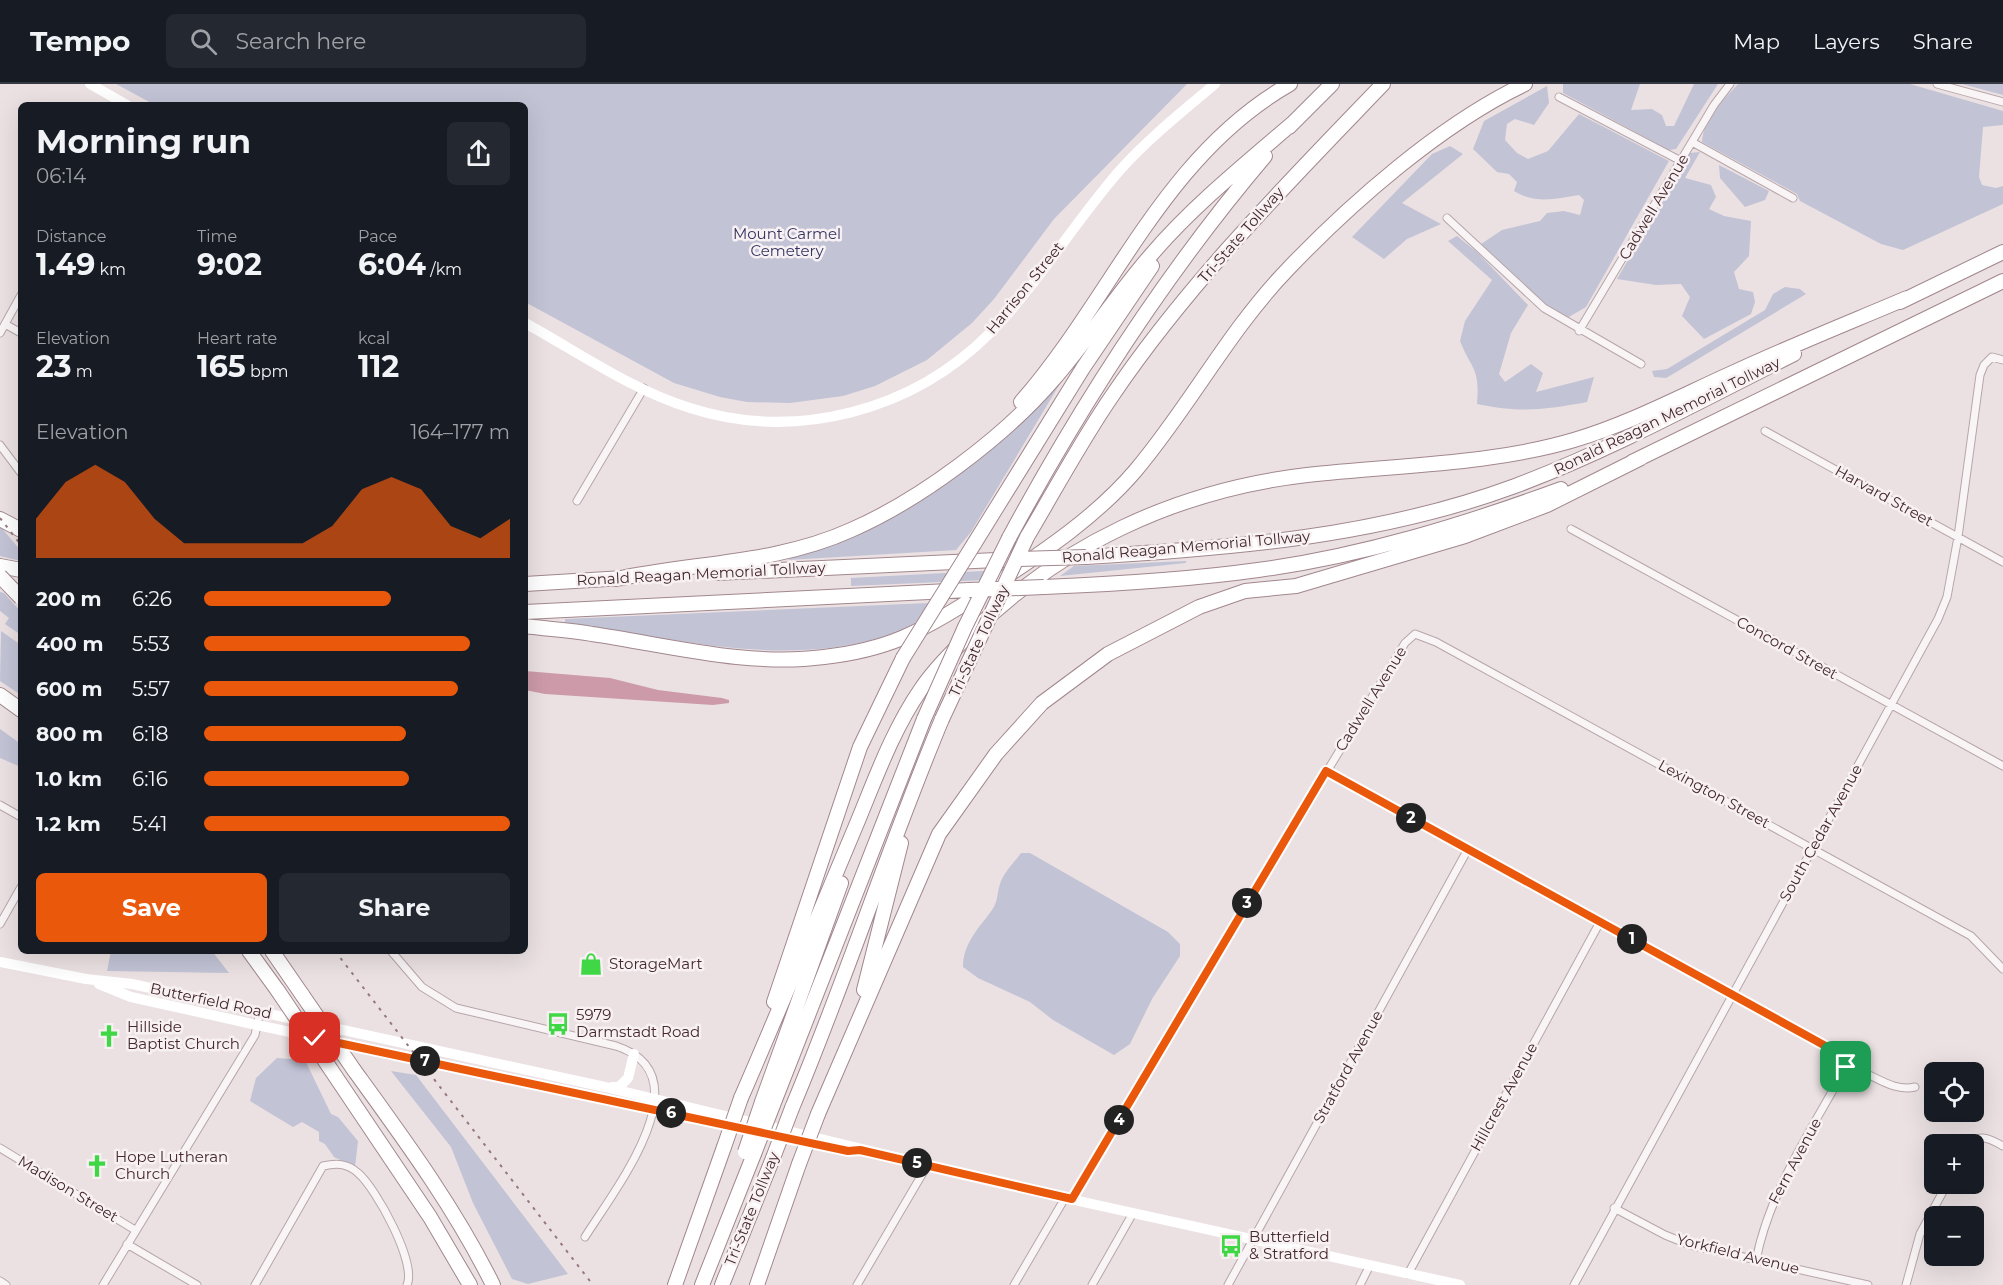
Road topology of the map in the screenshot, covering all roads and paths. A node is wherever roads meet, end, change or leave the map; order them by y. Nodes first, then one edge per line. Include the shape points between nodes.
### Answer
1 (90, 84) edge
2 (1215, 84) edge
3 (1290, 84) edge
4 (1332, 84) edge
5 (1383, 84) edge
6 (1525, 84) edge
7 (1730, 84) edge
8 (1937, 84) edge
9 (1559, 97) dead end
10 (122, 102) edge
11 (2003, 102) edge
12 (1294, 122) junction
13 (1692, 142) junction
14 (1681, 161) junction
15 (1793, 198) dead end
16 (1202, 204) junction
17 (1447, 218) dead end
18 (2003, 252) edge
19 (2003, 281) edge
20 (1907, 298) junction
21 (18, 300) edge
22 (5, 324) junction
23 (528, 325) edge
24 (18, 331) edge
25 (1579, 331) junction
26 (0, 333) edge
27 (2003, 360) edge
28 (1641, 364) dead end
29 (644, 388) junction
30 (1765, 431) dead end
31 (0, 445) edge
32 (974, 452) junction
33 (1641, 458) junction
34 (18, 469) edge
35 (577, 501) dead end
36 (0, 519) edge
37 (18, 528) edge
38 (1571, 529) dead end
39 (1958, 537) junction
40 (2003, 562) edge
41 (0, 566) edge
42 (18, 569) edge
43 (0, 576) edge
44 (616, 579) junction
45 (0, 581) edge
46 (18, 584) edge
47 (528, 584) edge
48 (18, 595) edge
49 (528, 612) edge
50 (528, 626) edge
51 (1415, 634) joint
52 (0, 695) edge
53 (1891, 705) junction
54 (18, 708) edge
55 (2003, 766) edge
56 (1326, 771) junction
57 (871, 790) junction
58 (910, 799) junction
59 (0, 805) edge
60 (18, 815) edge
61 (1812, 847) junction
62 (1468, 849) junction
63 (18, 892) edge
64 (1600, 922) junction
65 (0, 924) edge
66 (251, 954) edge
67 (274, 954) edge
68 (394, 954) edge
69 (0, 962) edge
70 (2003, 969) edge
71 (86, 980) junction
72 (1733, 995) junction
73 (260, 1011) junction
74 (257, 1025) junction
75 (854, 1030) junction
76 (634, 1054) junction
77 (1846, 1067) junction
78 (605, 1087) junction
79 (1915, 1087) dead end
80 (741, 1098) junction
81 (768, 1103) junction
82 (656, 1105) junction
83 (1984, 1138) edge
84 (2003, 1146) edge
85 (0, 1148) edge
86 (927, 1166) junction
87 (1942, 1194) edge
88 (1069, 1198) junction
89 (1614, 1208) junction
90 (1133, 1213) junction
91 (135, 1230) junction
92 (585, 1237) dead end
93 (1253, 1239) junction
94 (127, 1244) junction
95 (1756, 1260) junction
96 (1370, 1265) junction
97 (1408, 1274) junction
98 (0, 1281) edge
99 (6, 1285) edge
100 (103, 1285) edge
101 (197, 1285) edge
102 (255, 1285) edge
103 (407, 1285) edge
104 (470, 1285) edge
105 (493, 1285) edge
106 (675, 1285) edge
107 (702, 1285) edge
108 (722, 1285) edge
109 (757, 1285) edge
110 (857, 1285) edge
111 (1014, 1285) edge
112 (1092, 1285) edge
113 (1228, 1285) edge
114 (1360, 1285) edge
115 (1460, 1285) edge
116 (1574, 1285) edge
117 (1868, 1285) edge
118 (1906, 1285) edge

1 - 10 main road
2 - 29 main road, Harrison Street via 1123,168 992,331 967,354 920,386 864,410 779,422 707,413 676,404
3 - 32 highway via 1238,119 1191,164 1162,200 1046,372
4 - 12 highway, Tri-State Tollway
5 - 58 highway, Tri-State Tollway, bridge via 1269,203 1182,304 1113,395 1027,537 942,719
6 - 50 highway via 1467,118 1372,189 1287,270 1232,338 1135,472 1114,493 1048,549 944,616 882,645 793,659 723,655
7 - 13 street, Cadwell Avenue
8 - 11 street
9 - 14 street
12 - 16 highway
12 - 81 highway, Tri-State Tollway, bridge via 1231,196 1131,330 1052,458 1009,538 924,719
13 - 14 street, Cadwell Avenue
13 - 15 street
14 - 25 street, Cadwell Avenue
16 - 32 highway via 1152,253 1053,381 1012,422
16 - 80 highway, bridge via 1132,295 903,658 860,747
17 - 25 street via 1544,308
18 - 20 highway, Ronald Reagan Memorial Tollway
19 - 33 highway, Ronald Reagan Memorial Tollway
20 - 44 highway, Ronald Reagan Memorial Tollway, bridge via 1619,442 1544,475 1468,501 1367,527 1266,544 1086,557
20 - 57 highway via 1573,441 1501,455 1239,485 1171,505 1120,527 1041,574 984,619 953,651 910,706
21 - 22 street
22 - 24 street
22 - 26 street
23 - 29 main road, Harrison Street
25 - 28 street
27 - 39 street, South Cedar Avenue via 1992,357 1980,375
29 - 35 street
30 - 39 street, Harvard Street
31 - 34 street
32 - 44 highway via 902,503 820,542 752,559
33 - 49 highway, Ronald Reagan Memorial Tollway, bridge via 1465,522 1345,554 1220,575
33 - 75 highway via 1547,505 1465,536 1296,586 1245,591 1199,607 1108,654 1042,703 996,754 939,834
36 - 37 highway
38 - 53 street, Concord Street
39 - 40 street, Harvard Street
39 - 53 street, South Cedar Avenue via 1944,606
41 - 42 highway
43 - 48 highway, bridge
44 - 47 highway, Ronald Reagan Memorial Tollway
45 - 46 highway
51 - 56 street, Cadwell Avenue via 1405,643
51 - 61 street, Lexington Street
52 - 54 highway
53 - 55 street, Concord Street
53 - 61 street, South Cedar Avenue
56 - 62 street
56 - 88 street, Cadwell Avenue
57 - 80 highway
57 - 81 highway
58 - 75 highway
58 - 108 highway, Tri-State Tollway, bridge via 832,1015
59 - 60 street
61 - 70 street, Lexington Street via 1971,936
61 - 72 street, South Cedar Avenue
62 - 64 street
62 - 93 street, Stratford Avenue
63 - 65 street
64 - 72 street
64 - 97 street, Hillcrest Avenue
66 - 104 highway, bridge via 430,1217
67 - 105 highway, bridge via 423,1167
68 - 76 street via 422,987 456,1008 616,1046
69 - 71 main road, Butterfield Road
71 - 73 main road, Butterfield Road via 132,984
71 - 74 main road, Butterfield Road via 131,997
72 - 77 street via 1831,1049
72 - 89 street, South Cedar Avenue
73 - 74 street
73 - 78 main road, Butterfield Road
74 - 82 main road, Butterfield Road
74 - 91 street via 255,1035
75 - 109 highway, bridge via 818,1114
76 - 78 main road via 628,1078 619,1087
76 - 82 street via 647,1070
77 - 79 street via 1905,1090
77 - 95 street, Fern Avenue via 1776,1194
78 - 82 main road, Butterfield Road
80 - 106 highway, bridge
81 - 107 highway, Tri-State Tollway, bridge
82 - 86 main road, Butterfield Road
82 - 92 street via 648,1132
83 - 84 street
85 - 91 street, Madison Street
86 - 88 main road, Butterfield Road
86 - 110 street
87 - 118 street via 1920,1234
88 - 90 main road, Butterfield Road
88 - 111 street, Cadwell Avenue
89 - 95 street, Yorkfield Avenue via 1677,1241
89 - 116 street, South Cedar Avenue
90 - 93 main road, Butterfield Road
90 - 112 street
91 - 94 street
93 - 96 main road, Butterfield Road
93 - 113 street, Stratford Avenue
94 - 100 street
94 - 101 street
95 - 117 street, Yorkfield Avenue
96 - 97 main road, Butterfield Road
96 - 114 street
97 - 115 main road, Butterfield Road
98 - 99 street
102 - 103 street via 323,1166 338,1162 358,1172 379,1200 408,1261

